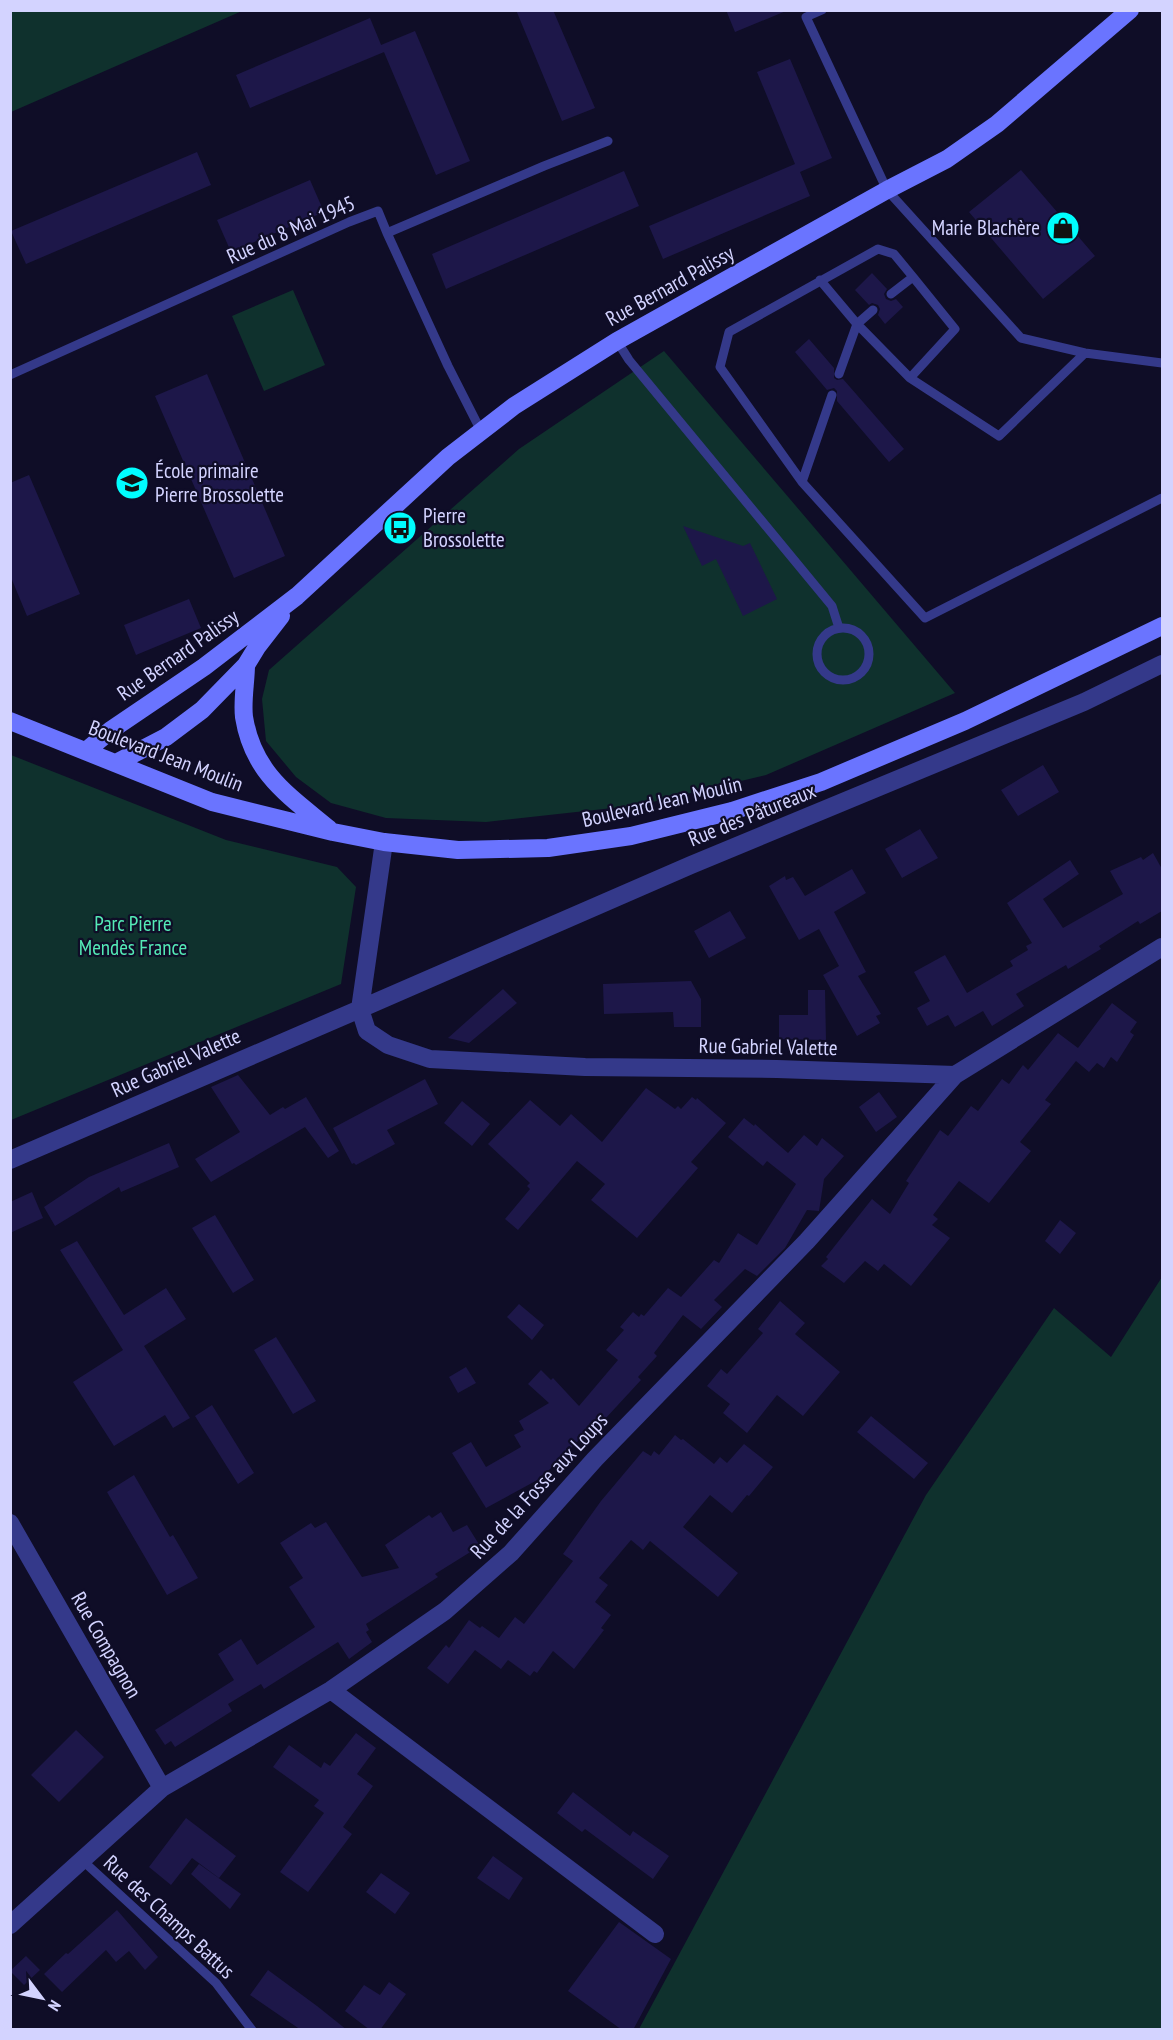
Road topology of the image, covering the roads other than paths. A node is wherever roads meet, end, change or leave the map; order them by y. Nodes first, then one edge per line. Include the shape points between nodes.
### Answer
1 (822, 10) edge
2 (1121, 13) edge
3 (608, 141) dead end
4 (887, 190) junction
5 (387, 233) junction
6 (913, 277) junction
7 (820, 280) junction
8 (891, 294) dead end
9 (873, 310) dead end
10 (857, 324) junction
11 (617, 341) junction
12 (1085, 353) junction
13 (1162, 363) edge
14 (839, 374) dead end
15 (10, 375) edge
16 (910, 378) junction
17 (832, 395) dead end
18 (481, 431) junction
19 (802, 482) junction
20 (1162, 498) edge
21 (297, 596) junction
22 (1162, 626) edge
23 (839, 628) junction
24 (1162, 664) edge
25 (246, 665) junction
26 (10, 721) edge
27 (86, 751) junction
28 (116, 763) junction
29 (333, 832) junction
30 (384, 842) junction
31 (1162, 947) edge
32 (360, 1009) junction
33 (955, 1075) junction
34 (10, 1160) edge
35 (10, 1523) edge
36 (331, 1690) junction
37 (162, 1788) junction
38 (82, 1860) junction
39 (10, 1924) edge
40 (655, 1934) dead end
41 (252, 2030) edge

1 - 4 lane via 806,17
2 - 4 street, Rue Bernard Palissy via 998,124 947,159
3 - 5 lane
4 - 11 street, Rue Bernard Palissy
4 - 12 lane via 1021,338
5 - 15 lane, Rue du 8 Mai 1945 via 378,211
5 - 18 lane
6 - 7 lane via 894,254 878,249
6 - 8 lane
6 - 16 lane via 955,329
7 - 10 lane
7 - 19 lane via 729,332 720,366
9 - 10 lane
10 - 14 lane
10 - 16 lane
11 - 18 street, Rue Bernard Palissy
11 - 23 lane via 832,606
12 - 13 lane
12 - 16 lane via 999,436
17 - 19 lane
18 - 21 street, Rue Bernard Palissy
19 - 20 lane via 926,618
21 - 25 street, Rue Bernard Palissy
21 - 27 street, Rue Bernard Palissy
22 - 30 street, Boulevard Jean Moulin via 965,722 822,782 732,811 631,836 548,848 458,850
23 - 23 lane via 862,636 868,651 865,667 844,680 827,675 816,652 823,636
24 - 32 street, Rue des Pâtureaux via 1084,702 691,865
25 - 28 street, Rue Bernard Palissy via 193,717 166,737
25 - 29 street via 244,715 253,752 277,785
26 - 27 street, Boulevard Jean Moulin
27 - 28 street, Boulevard Jean Moulin
28 - 29 street, Boulevard Jean Moulin via 212,802
29 - 30 street, Boulevard Jean Moulin
30 - 32 street
31 - 33 street
32 - 33 street, Rue Gabriel Valette via 367,1031 388,1045 430,1059 585,1067
32 - 34 street, Rue Gabriel Valette
33 - 36 street, Rue de la Fosse aux Loups via 807,1241 595,1459 511,1553 445,1611
35 - 37 street, Rue Compagnon
36 - 37 street, Rue de la Fosse aux Loups
36 - 40 street
37 - 38 street, Rue de la Fosse aux Loups
38 - 39 street, Rue de la Fosse aux Loups
38 - 41 lane, Rue des Champs Battus via 216,1983

